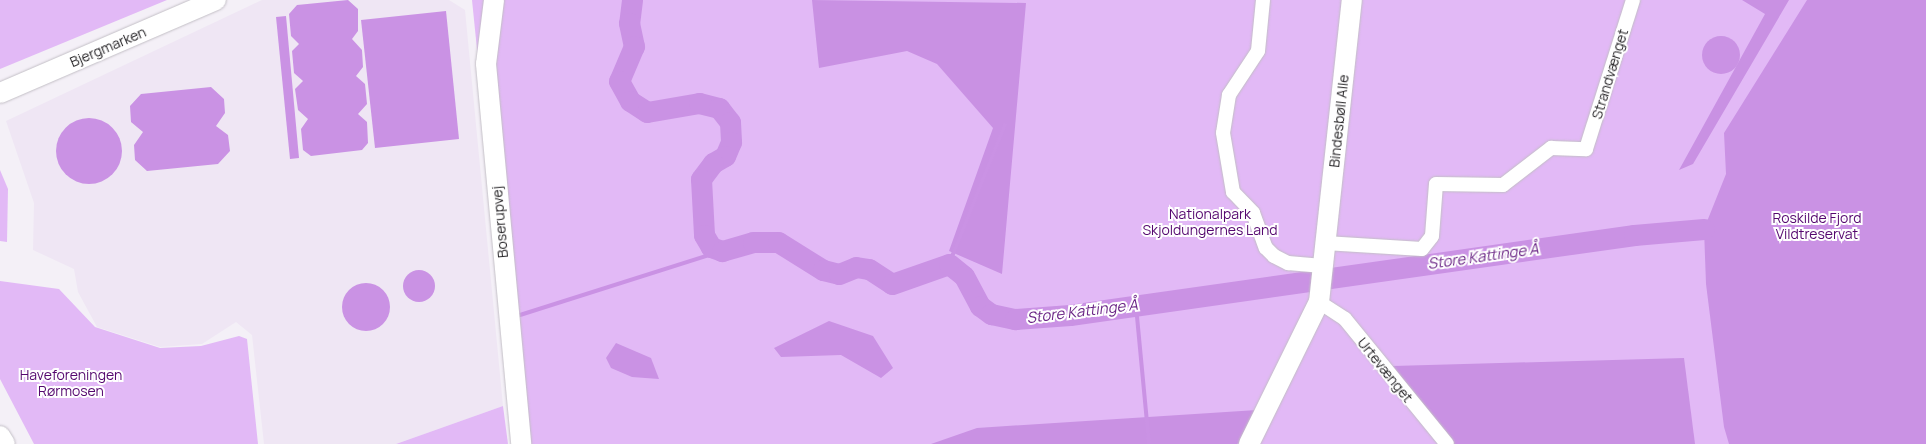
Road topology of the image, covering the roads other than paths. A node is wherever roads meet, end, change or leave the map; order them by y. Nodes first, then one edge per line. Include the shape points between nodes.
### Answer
1 (216, 0) edge
2 (494, 0) edge
3 (1263, 0) edge
4 (1352, 0) edge
5 (1633, 0) edge
6 (0, 93) edge
7 (1325, 242) junction
8 (1323, 266) junction
9 (1319, 302) junction
10 (0, 436) edge
11 (5, 444) edge
12 (520, 444) edge
13 (1249, 444) edge
14 (1447, 444) edge

1 - 6 street, Bjergmarken
2 - 12 street, Boserupvej via 486,64
3 - 8 street via 1258,51 1229,95 1226,114 1224,133 1233,192 1253,212 1266,248 1274,256 1288,263
4 - 7 street, Bindesbøll Alle
5 - 7 street, Strandvænget via 1586,149 1551,148 1504,185 1436,184 1432,236 1422,249
7 - 8 street, Bindesbøll Alle
8 - 9 street, Bindesbøll Alle
9 - 13 street, Bindesbøll Alle
9 - 14 street, Urtevænget via 1345,319
10 - 11 street

